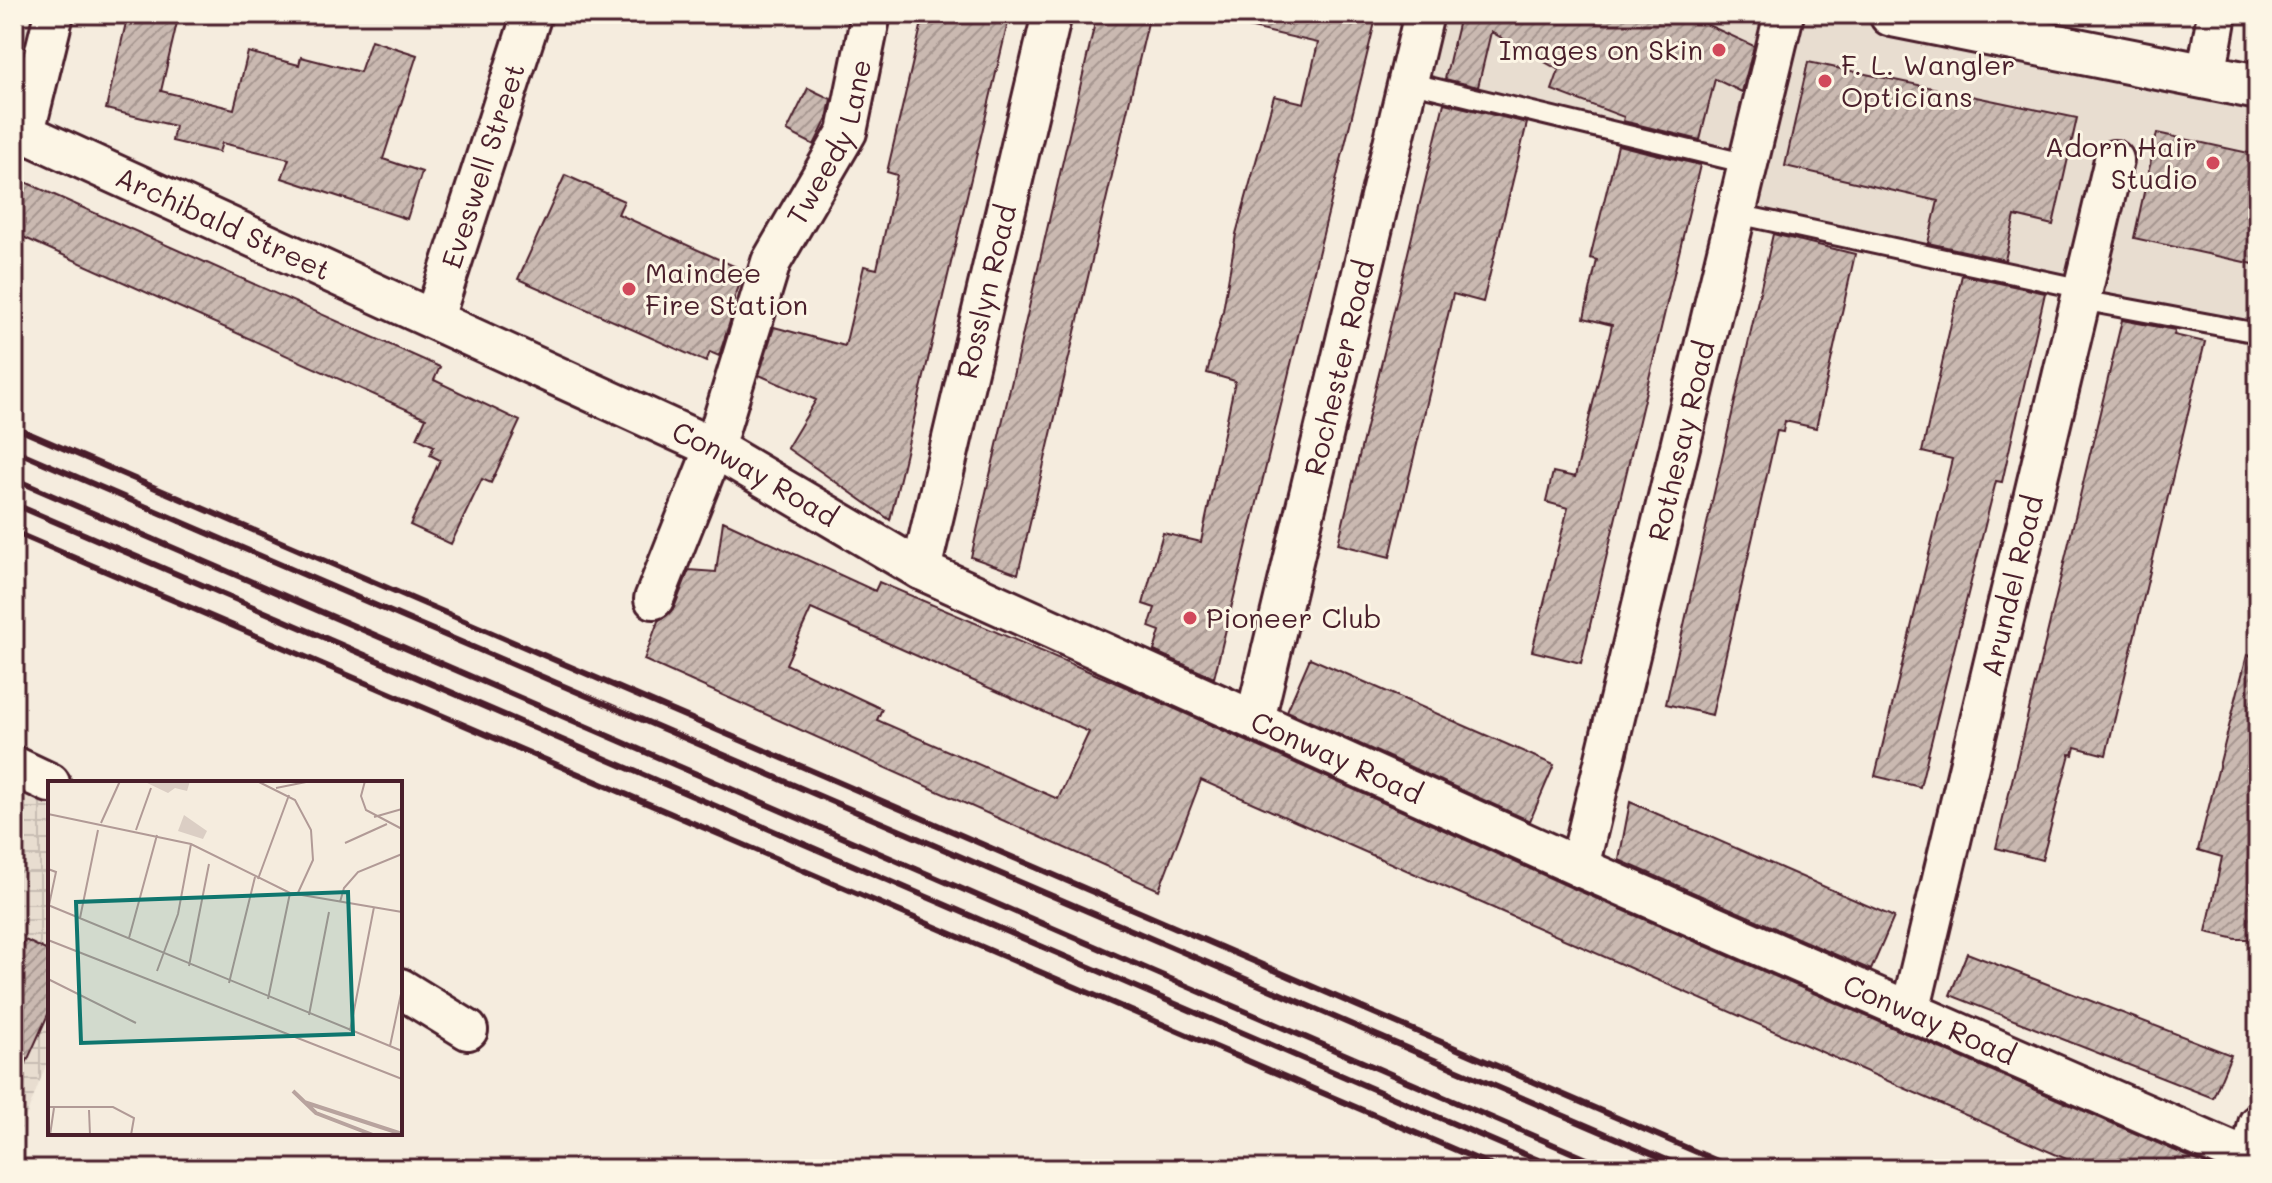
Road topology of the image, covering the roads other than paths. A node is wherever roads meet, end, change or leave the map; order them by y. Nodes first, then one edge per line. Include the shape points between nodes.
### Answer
1 (54, 14) edge
2 (532, 14) edge
3 (871, 14) edge
4 (1052, 14) edge
5 (1784, 14) edge
6 (1892, 14) edge
7 (2217, 14) edge
8 (1422, 15) edge
9 (2206, 77) junction
10 (1408, 82) junction
11 (2258, 87) edge
12 (20, 130) edge
13 (2114, 160) dead end
14 (1748, 164) junction
15 (1737, 214) junction
16 (2082, 294) junction
17 (434, 318) junction
18 (2258, 333) edge
19 (714, 448) junction
20 (921, 570) junction
21 (654, 599) dead end
22 (1255, 720) junction
23 (14, 766) edge
24 (48, 782) edge
25 (1579, 867) junction
26 (402, 989) edge
27 (1910, 1012) junction
28 (468, 1030) dead end
29 (2255, 1149) edge

1 - 12 street
2 - 17 street, Eveswell Street
3 - 19 street, Tweedy Lane via 847,132 771,262
4 - 20 street, Rosslyn Road
5 - 14 street, Rothesay Road
6 - 9 main road
7 - 9 street
8 - 10 street, Rochester Road
9 - 11 main road
10 - 14 lane
10 - 22 street, Rochester Road
12 - 17 street, Archibald Street
13 - 16 street, Arundel Road
14 - 15 street, Rothesay Road
15 - 16 lane
15 - 25 street, Rothesay Road
16 - 18 lane
16 - 27 street, Arundel Road
17 - 19 street, Conway Road
19 - 20 street, Conway Road
19 - 21 street, Tweedy Lane
20 - 22 street, Conway Road
22 - 25 street, Conway Road
23 - 24 street
25 - 27 street, Conway Road
26 - 28 street
27 - 29 street, Conway Road

